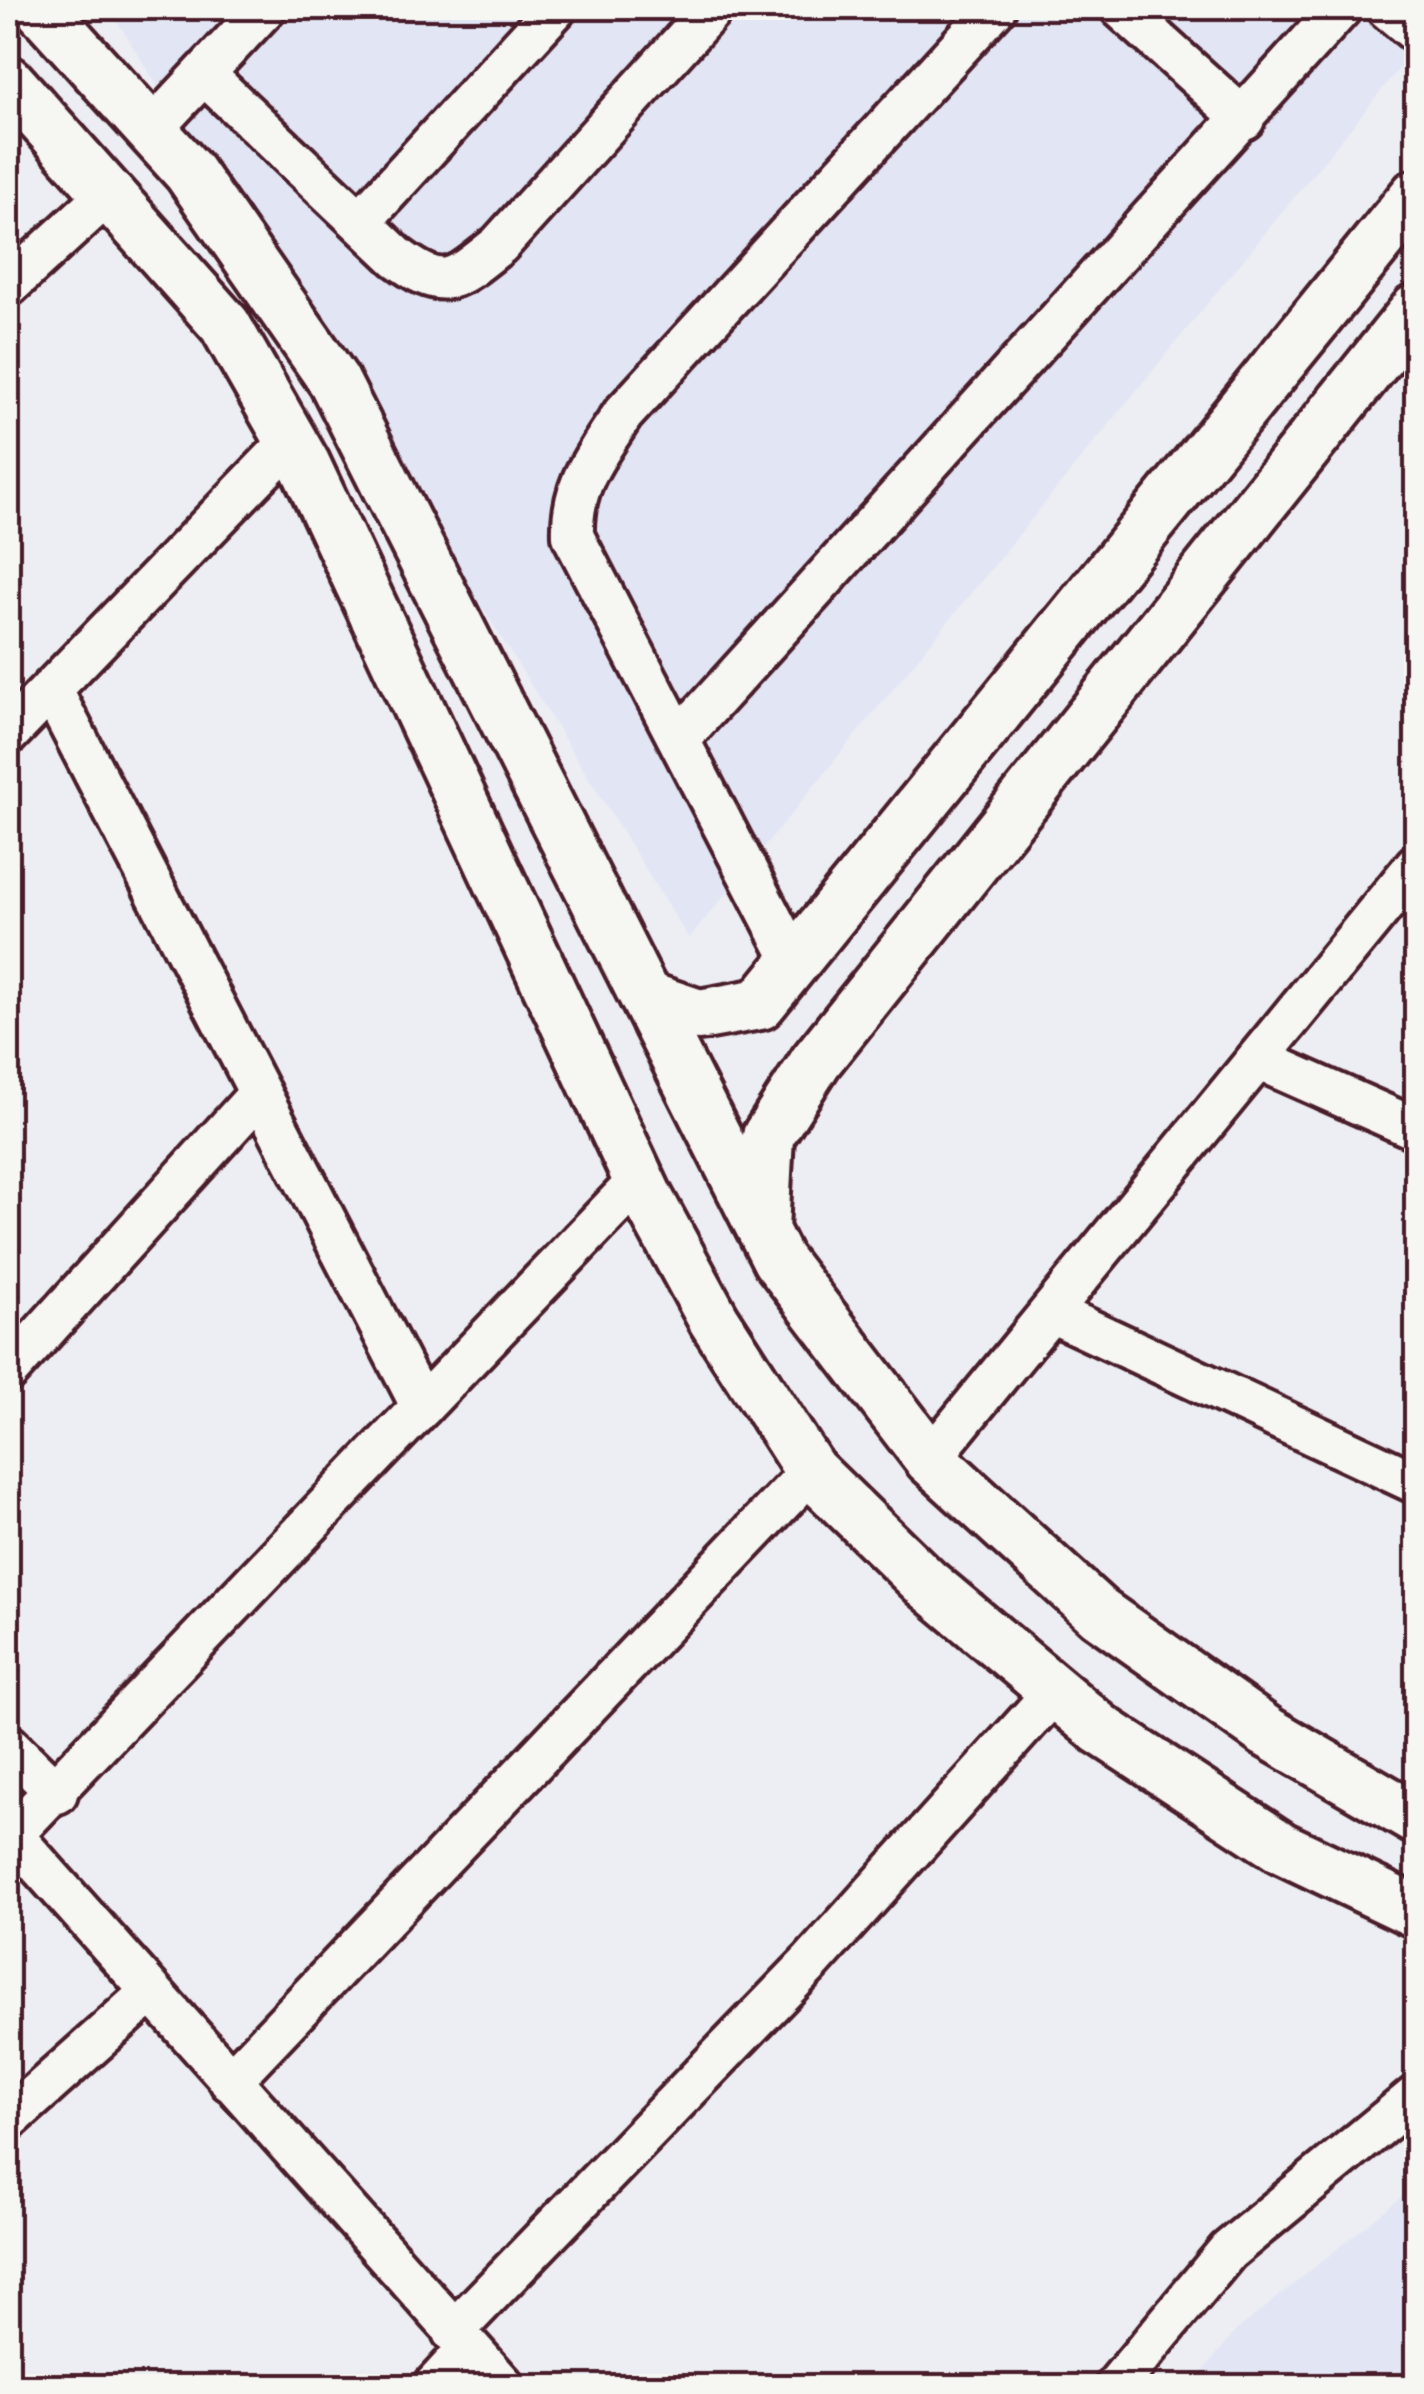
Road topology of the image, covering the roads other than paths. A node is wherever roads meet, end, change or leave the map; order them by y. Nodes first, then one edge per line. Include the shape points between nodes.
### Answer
1 (40, 8) edge
2 (266, 8) edge
3 (556, 8) edge
4 (714, 8) edge
5 (994, 8) edge
6 (1120, 8) edge
7 (1341, 8) edge
8 (1387, 8) edge
9 (1416, 32) edge
10 (204, 74) junction
11 (8, 81) edge
12 (1244, 119) junction
13 (151, 130) junction
14 (108, 194) junction
15 (1416, 195) edge
16 (360, 222) junction
17 (8, 286) edge
18 (1416, 310) edge
19 (291, 441) junction
20 (52, 689) junction
21 (8, 734) edge
22 (679, 739) junction
23 (1416, 865) edge
24 (794, 962) junction
25 (645, 996) junction
26 (1258, 1059) junction
27 (260, 1093) junction
28 (1416, 1129) edge
29 (639, 1180) junction
30 (763, 1229) junction
31 (1050, 1312) junction
32 (8, 1372) edge
33 (422, 1407) junction
34 (930, 1459) junction
35 (811, 1471) junction
36 (1416, 1483) edge
37 (1055, 1691) junction
38 (8, 1745) edge
39 (56, 1793) junction
40 (1416, 1819) edge
41 (10, 1837) edge
42 (1416, 1912) edge
43 (150, 1992) junction
44 (230, 2081) junction
45 (1416, 2096) edge
46 (8, 2120) edge
47 (460, 2340) junction
48 (434, 2386) edge
49 (504, 2386) edge
50 (1116, 2386) edge

1 - 13 main road
2 - 10 street
3 - 16 street
4 - 16 street via 500,245 464,272 441,282 424,278
5 - 22 street via 623,414 584,474 572,506 573,536
6 - 12 street
7 - 12 street
8 - 9 street
10 - 13 street
10 - 16 street
11 - 14 main road
12 - 22 street
13 - 25 main road via 190,172 334,381
14 - 17 street
14 - 19 main road via 224,325
15 - 24 main road
18 - 30 main road via 816,1061 768,1136
19 - 20 street
19 - 29 main road
20 - 21 street
20 - 27 street
22 - 24 street
23 - 26 street
24 - 25 main road via 760,1004 700,1015
25 - 30 main road
26 - 28 street
26 - 31 street
27 - 32 street
27 - 33 street
29 - 33 street
29 - 35 main road via 714,1320
30 - 34 main road via 778,1260
31 - 34 street
31 - 36 street
33 - 39 street
34 - 40 main road via 1098,1613 1267,1732
35 - 37 main road via 926,1583
35 - 44 street
37 - 42 main road via 1100,1729 1282,1848
37 - 47 street
38 - 39 street
39 - 41 street
41 - 43 street
43 - 44 street
43 - 46 street
44 - 47 street
45 - 50 street via 1228,2251
47 - 48 street
47 - 49 street

